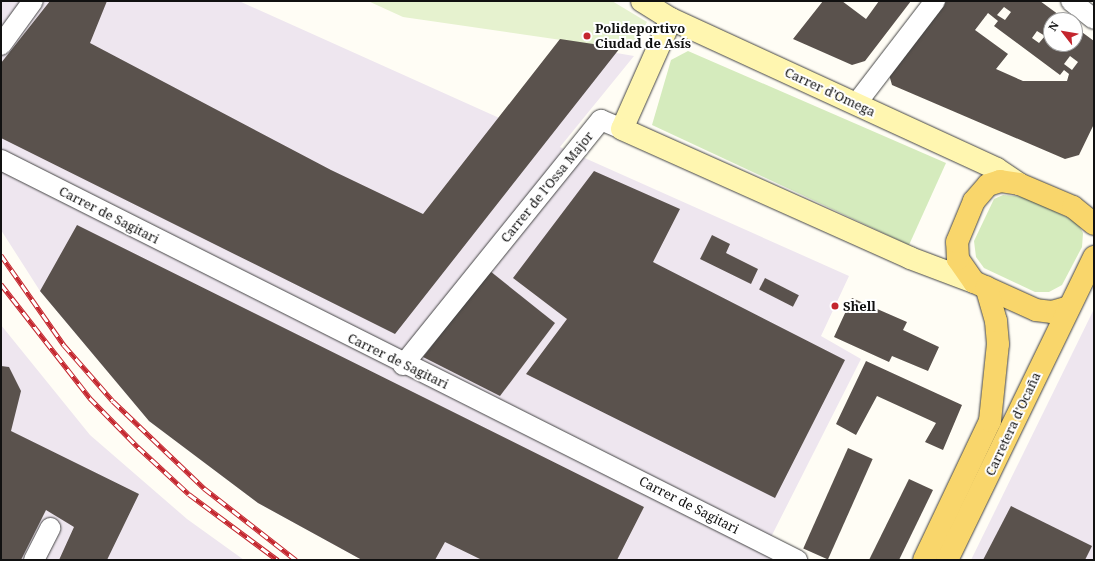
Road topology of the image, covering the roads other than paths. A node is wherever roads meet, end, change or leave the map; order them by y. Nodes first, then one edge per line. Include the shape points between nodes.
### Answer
1 (33, 1) edge
2 (642, 1) edge
3 (936, 1) edge
4 (1071, 1) edge
5 (671, 19) junction
6 (1094, 19) edge
7 (1, 45) edge
8 (856, 104) junction
9 (622, 129) junction
10 (1, 160) edge
11 (1019, 184) junction
12 (1094, 200) edge
13 (1073, 207) junction
14 (1094, 224) edge
15 (1094, 257) edge
16 (980, 284) junction
17 (1080, 293) edge
18 (402, 365) junction
19 (50, 528) dead end
20 (34, 560) edge
21 (797, 560) edge
22 (924, 560) edge
23 (948, 560) edge

1 - 7 street
2 - 5 street, Carrer d'Omega
3 - 8 street
4 - 6 street
5 - 8 street, Carrer d'Omega
5 - 9 street
8 - 11 street, Carrer d'Omega via 997,169
9 - 16 street via 910,258
9 - 18 street, Carrer de l'Ossa Major via 601,120
10 - 18 street, Carrer de Sagitari
11 - 13 main road, Carrer d'Omega
11 - 16 main road, Carrer d'Omega via 1000,181 988,185 966,216 957,242 958,259
12 - 13 main road
13 - 14 main road, Carrer d'Omega
15 - 17 main road, Carretera d'Ocaña
16 - 17 main road via 1036,310 1052,312
16 - 22 main road, Carretera d'Ocaña via 996,321 998,344 990,421
17 - 23 main road, Carretera d'Ocaña
18 - 21 street, Carrer de Sagitari via 516,417
19 - 20 street

